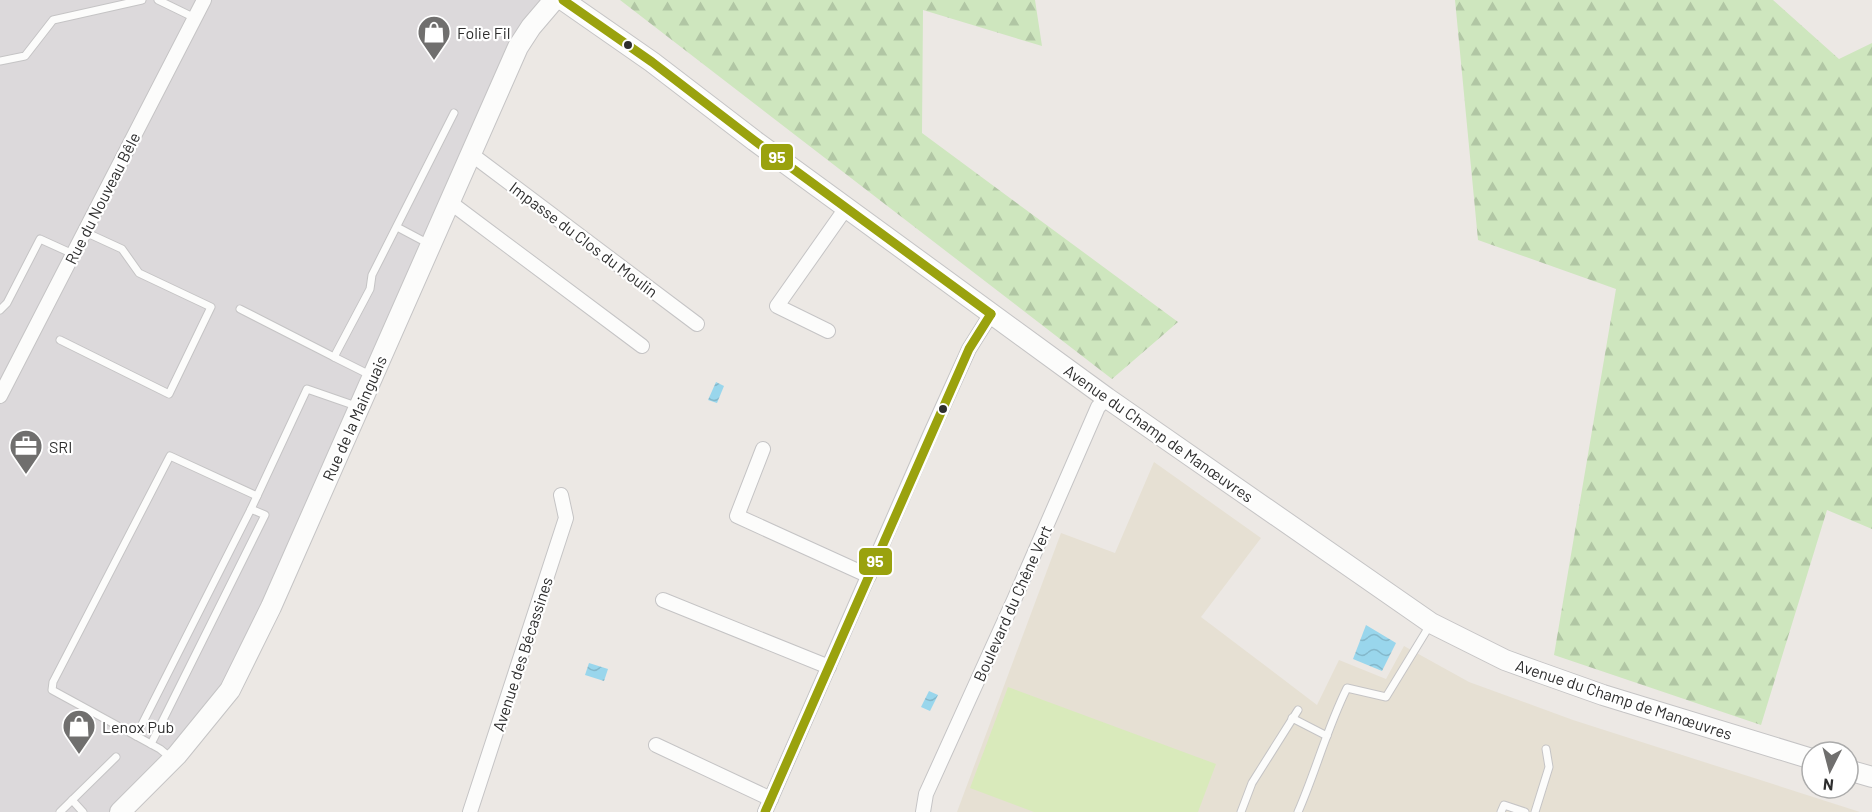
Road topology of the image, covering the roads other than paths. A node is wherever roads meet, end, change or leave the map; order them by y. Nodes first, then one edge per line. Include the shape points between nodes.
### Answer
1 (142, 0) edge
2 (158, 0) edge
3 (204, 0) edge
4 (554, 0) edge
5 (563, 0) edge
6 (195, 18) junction
7 (0, 61) edge
8 (454, 113) dead end
9 (471, 154) junction
10 (451, 203) junction
11 (846, 208) junction
12 (397, 227) junction
13 (85, 232) junction
14 (432, 246) junction
15 (73, 254) junction
16 (240, 309) dead end
17 (0, 310) edge
18 (991, 314) junction
19 (697, 324) dead end
20 (828, 331) dead end
21 (60, 340) dead end
22 (642, 346) dead end
23 (334, 357) junction
24 (372, 376) junction
25 (0, 396) edge
26 (1107, 398) junction
27 (359, 407) junction
28 (763, 449) dead end
29 (561, 495) dead end
30 (257, 496) junction
31 (251, 509) junction
32 (869, 576) junction
33 (663, 600) dead end
34 (1431, 623) junction
35 (829, 667) junction
36 (1298, 710) dead end
37 (1292, 718) junction
38 (136, 736) junction
39 (1327, 736) junction
40 (151, 744) junction
41 (656, 745) dead end
42 (1546, 749) dead end
43 (1800, 755) edge
44 (116, 757) dead end
45 (172, 760) junction
46 (72, 800) junction
47 (768, 806) edge
48 (1299, 811) edge
49 (60, 812) edge
50 (83, 812) edge
51 (120, 812) edge
52 (470, 812) edge
53 (923, 812) edge
54 (1241, 812) edge
55 (1308, 812) edge
56 (1501, 812) edge
57 (1525, 812) edge
58 (1535, 812) edge

1 - 7 lane via 53,20 25,56
2 - 6 lane
3 - 6 street, Rue du Nouveau Bêle
4 - 9 street, Rue de la Mainguais via 518,47
5 - 11 street, Avenue du Champ de Manœuvres
6 - 13 street, Rue du Nouveau Bêle
8 - 12 lane
9 - 10 street, Rue de la Mainguais
9 - 19 street, Impasse du Clos du Moulin
10 - 14 street, Rue de la Mainguais
10 - 22 street
11 - 18 street, Avenue du Champ de Manœuvres
11 - 20 street via 777,306
12 - 14 lane
12 - 23 lane
13 - 15 street, Rue du Nouveau Bêle
13 - 21 lane via 122,249 139,273 211,308 169,394
14 - 24 street, Rue de la Mainguais
15 - 17 lane via 40,239
15 - 25 street, Rue du Nouveau Bêle
16 - 23 lane
18 - 26 street, Avenue du Champ de Manœuvres
18 - 32 street via 969,349
23 - 24 lane
24 - 27 street, Rue de la Mainguais
26 - 34 street, Avenue du Champ de Manœuvres
26 - 53 street, Boulevard du Chêne Vert via 1098,407 926,794
27 - 30 lane via 307,389
27 - 45 street, Rue de la Mainguais via 230,690
28 - 32 street via 737,516
29 - 52 street, Avenue des Bécassines via 566,518
30 - 31 lane
30 - 38 lane via 170,456 53,682 52,690
31 - 38 lane
31 - 40 lane via 265,515
32 - 35 street
33 - 35 street
34 - 39 lane via 1386,697 1347,688
34 - 43 street, Avenue du Champ de Manœuvres via 1532,670
35 - 47 street
36 - 37 lane
37 - 39 lane
37 - 54 lane via 1252,783
38 - 40 lane
39 - 48 lane
40 - 45 lane
41 - 47 street
42 - 58 lane via 1549,767
44 - 46 lane
45 - 51 street, Rue de la Mainguais
46 - 49 lane
46 - 50 lane
48 - 55 lane
56 - 57 lane via 1504,805

